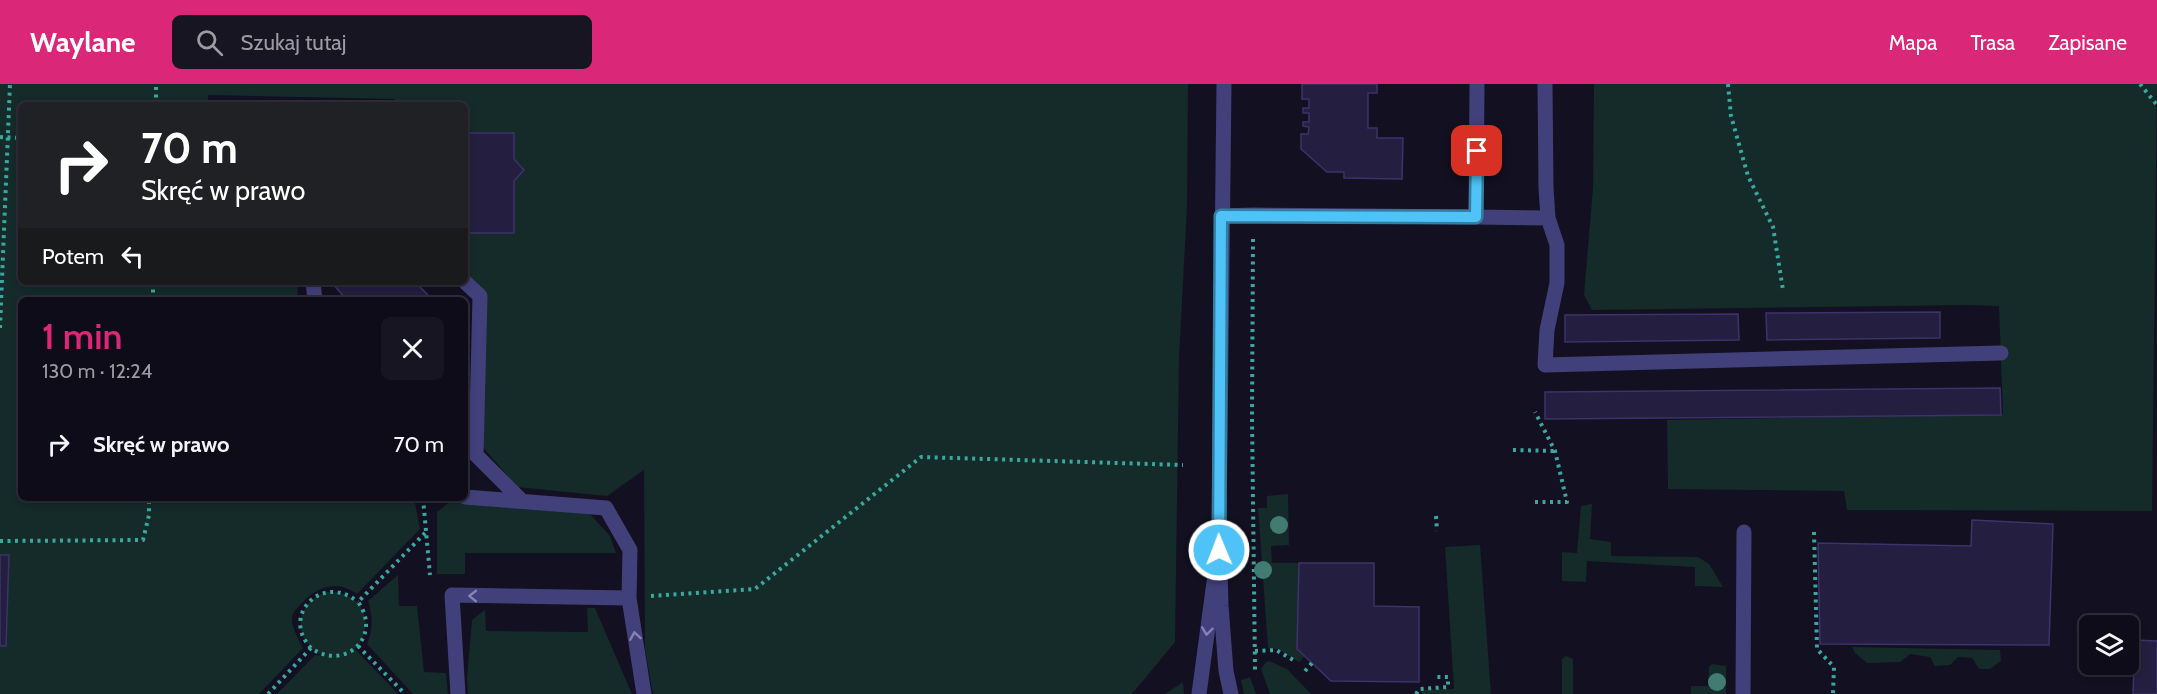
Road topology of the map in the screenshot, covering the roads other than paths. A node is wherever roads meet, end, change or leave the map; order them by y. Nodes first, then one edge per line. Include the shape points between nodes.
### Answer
1 (1224, 84) edge
2 (1477, 84) edge
3 (1545, 84) edge
4 (1221, 216) junction
5 (1476, 217) junction
6 (1548, 218) junction
7 (468, 285) edge
8 (2001, 353) dead end
9 (468, 497) edge
10 (522, 501) junction
11 (1218, 531) junction
12 (1744, 532) dead end
13 (629, 598) junction
14 (458, 694) edge
15 (644, 694) edge
16 (1199, 694) edge
17 (1231, 694) edge
18 (1743, 694) edge

1 - 4 street
2 - 5 street
3 - 6 street
4 - 5 street
4 - 11 street
5 - 6 street
6 - 8 street via 1557,245 1557,283 1547,330 1545,365
7 - 10 street via 480,296 476,455
9 - 10 street
10 - 13 street via 606,508 630,550
11 -> 16 street
11 - 17 street via 1226,670
12 - 18 street
13 -> 14 street via 452,596
15 -> 13 street

